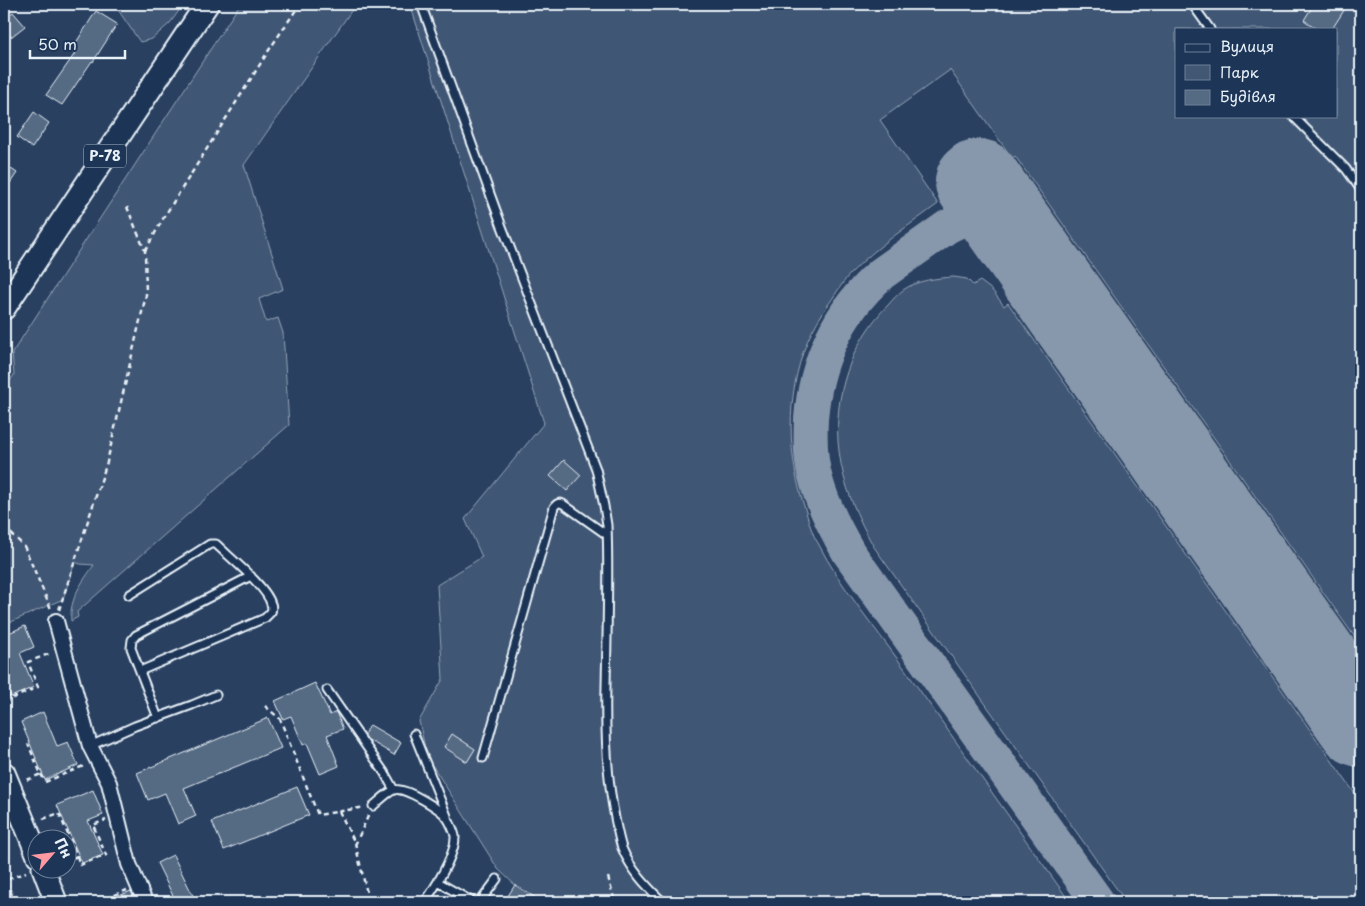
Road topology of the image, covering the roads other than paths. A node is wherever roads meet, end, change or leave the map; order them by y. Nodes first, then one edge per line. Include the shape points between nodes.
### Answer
1 (207, 4) edge
2 (421, 4) edge
3 (1192, 4) edge
4 (1209, 28) edge
5 (1295, 118) edge
6 (1361, 190) edge
7 (4, 308) edge
8 (607, 535) junction
9 (250, 576) junction
10 (129, 595) dead end
11 (56, 621) road end
12 (140, 671) junction
13 (328, 690) dead end
14 (216, 695) dead end
15 (158, 718) junction
16 (414, 734) dead end
17 (90, 746) junction
18 (484, 758) dead end
19 (4, 773) edge
20 (394, 790) junction
21 (373, 806) road end
22 (447, 816) junction
23 (28, 840) edge
24 (44, 878) edge
25 (497, 879) dead end
26 (438, 882) junction
27 (56, 902) edge
28 (145, 902) edge
29 (425, 902) edge
30 (473, 902) edge
31 (480, 902) edge
32 (663, 902) edge

1 - 7 highway, Р-78
2 - 8 lane via 501,224 592,455
3 - 4 lane
5 - 6 lane via 1346,169
8 - 18 lane via 563,504 554,507
8 - 32 lane via 607,773 628,861
9 - 10 lane via 216,544 210,544
9 - 12 lane via 136,635 131,648
9 - 12 lane via 268,596 272,612 265,618
11 - 17 street
12 - 15 lane
13 - 20 lane
14 - 15 lane
15 - 17 lane
16 - 22 lane
17 - 28 street via 109,783 129,864
19 - 23 main road
20 - 21 lane
20 - 22 lane via 414,794
22 - 26 lane via 455,834 454,847
24 - 27 main road
25 - 31 lane
26 - 29 lane
26 - 30 lane

